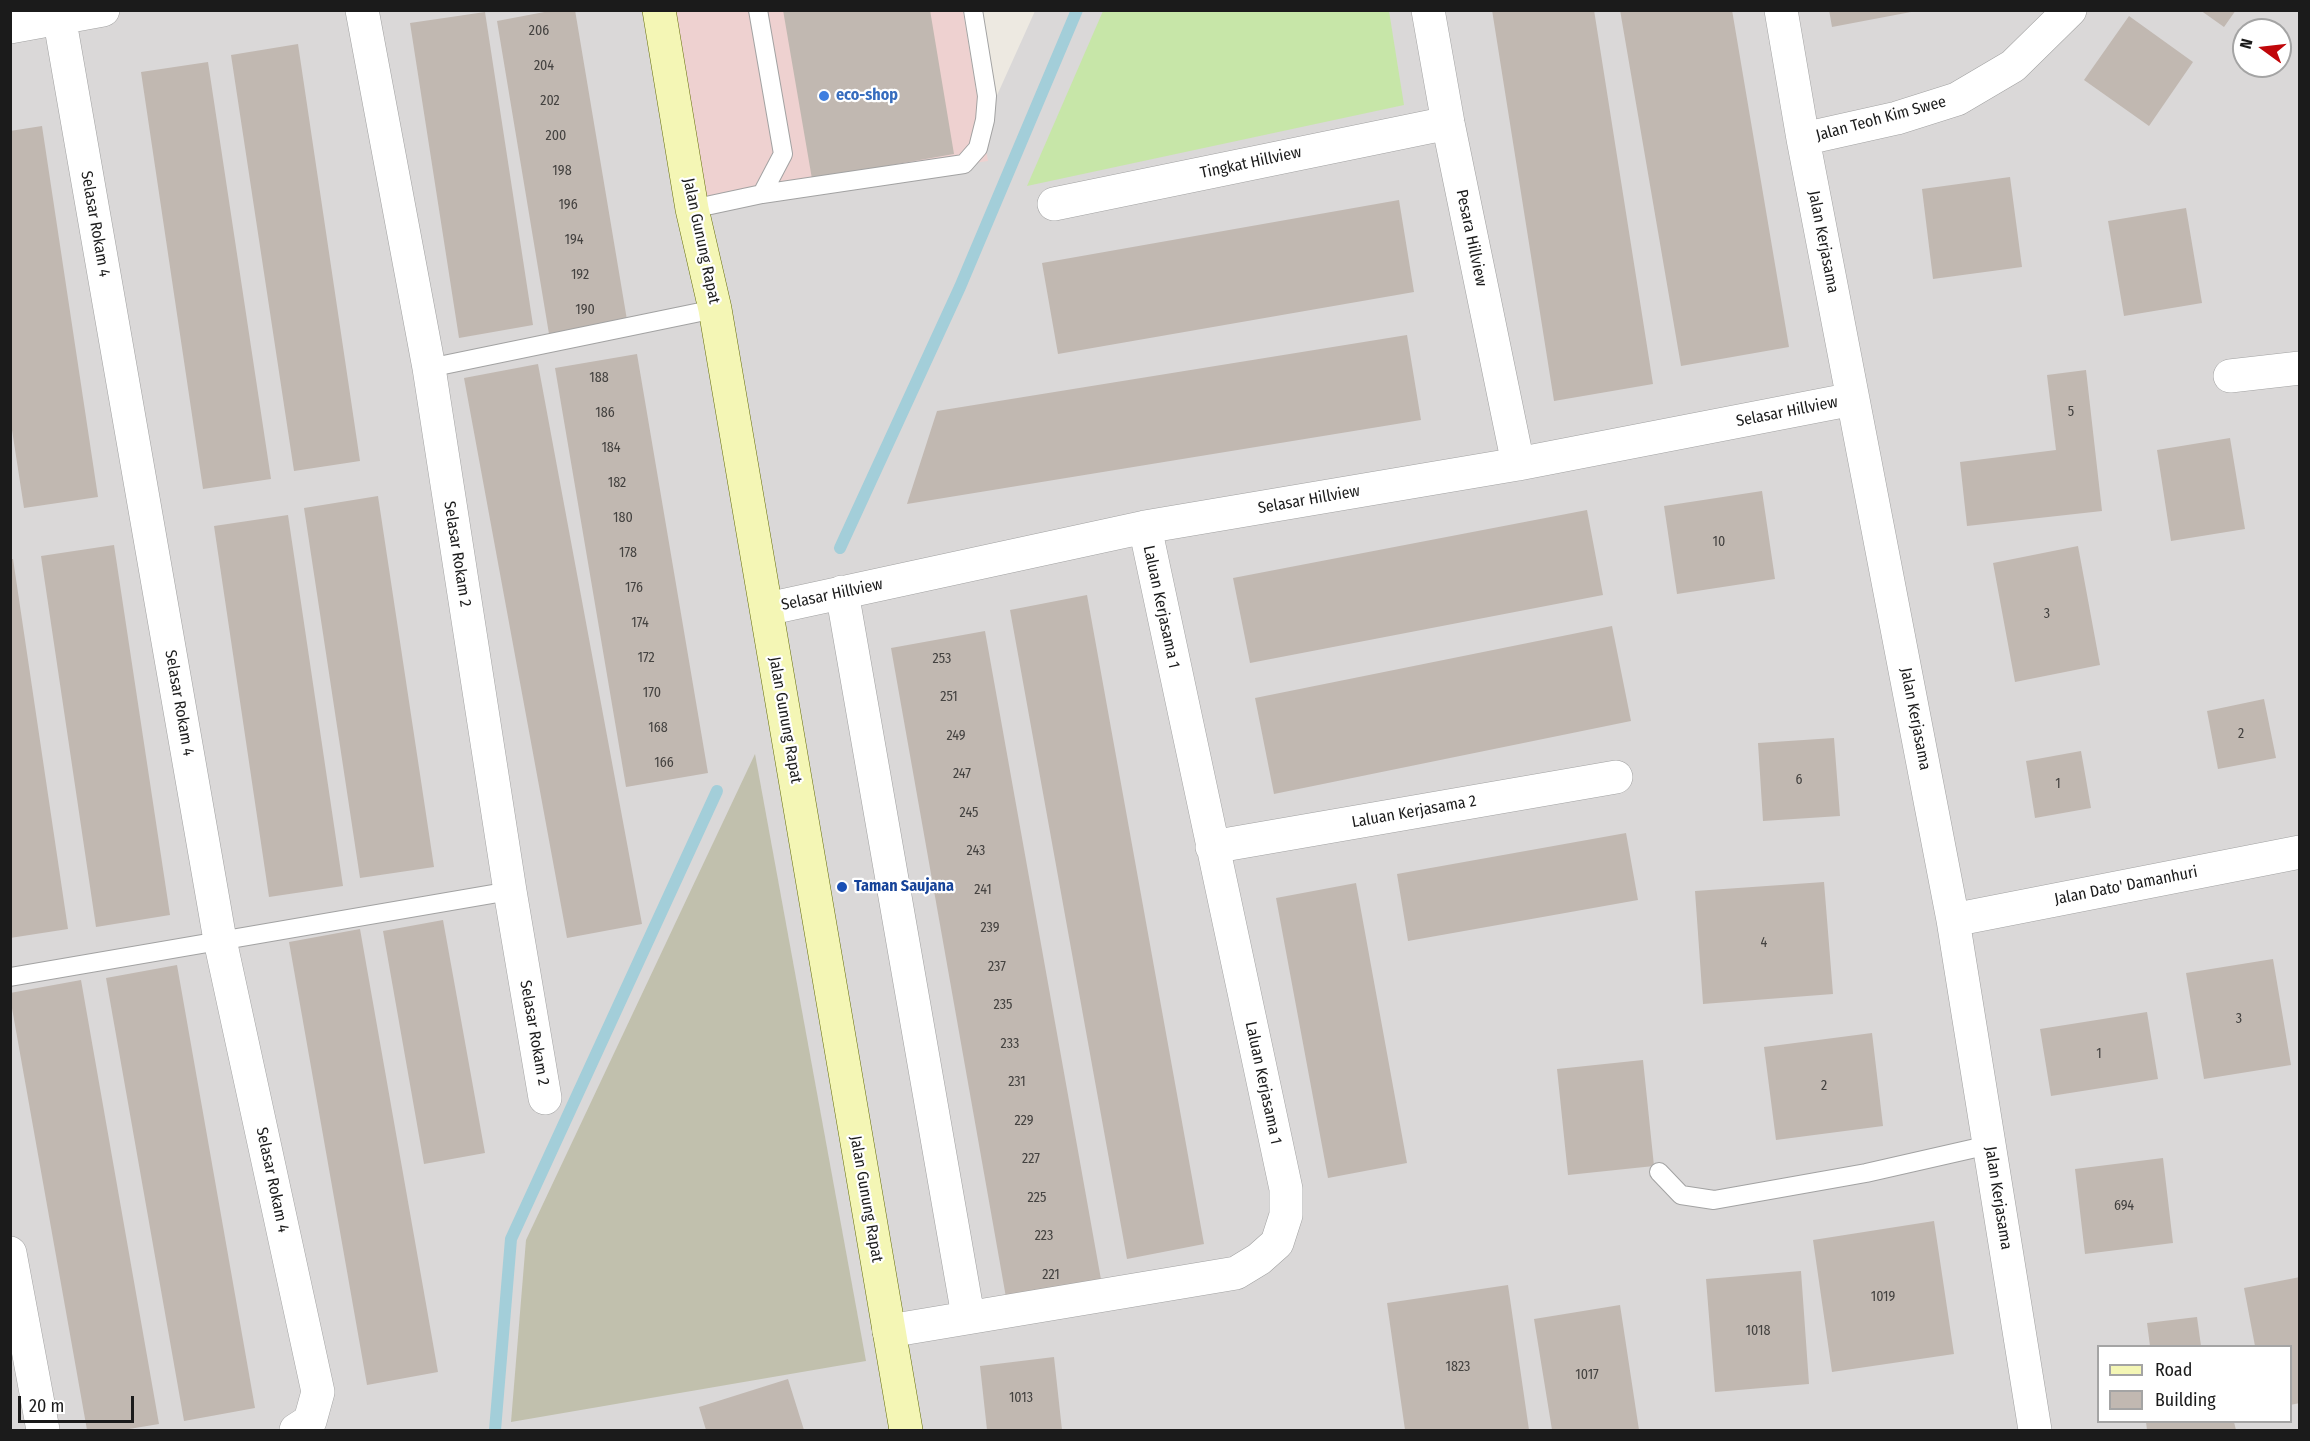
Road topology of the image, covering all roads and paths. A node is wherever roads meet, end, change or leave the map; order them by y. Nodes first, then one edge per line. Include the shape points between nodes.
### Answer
1 (103, 10) edge
2 (362, 10) edge
3 (659, 10) edge
4 (758, 10) edge
5 (973, 10) edge
6 (1428, 10) edge
7 (1781, 10) edge
8 (2070, 10) edge
9 (58, 14) edge
10 (10, 27) edge
11 (1448, 123) junction
12 (1803, 139) junction
13 (762, 194) junction
14 (1054, 204) dead end
15 (692, 210) junction
16 (716, 309) junction
17 (429, 368) junction
18 (2300, 368) edge
19 (2230, 376) dead end
20 (1853, 399) junction
21 (1518, 464) junction
22 (1145, 527) junction
23 (842, 592) junction
24 (766, 609) junction
25 (1617, 777) dead end
26 (1212, 847) junction
27 (2300, 852) edge
28 (510, 891) junction
29 (1953, 920) junction
30 (220, 940) junction
31 (10, 977) edge
32 (545, 1098) dead end
33 (1989, 1145) junction
34 (1659, 1172) dead end
35 (10, 1253) edge
36 (968, 1316) junction
37 (889, 1331) junction
38 (43, 1431) edge
39 (296, 1431) edge
40 (906, 1431) edge
41 (2035, 1431) edge

1 - 9 street
2 - 17 street, Selasar Rokam 2
3 - 15 street, Jalan Gunung Rapat
4 - 13 lane via 783,154
5 - 13 lane via 987,96 978,148 964,164
6 - 11 street, Pesara Hillview
7 - 12 street, Jalan Kerjasama
8 - 12 street, Jalan Teoh Kim Swee via 2013,66 1957,99 1897,118
9 - 10 street
9 - 30 street, Selasar Rokam 4
11 - 14 street, Tingkat Hillview
11 - 21 street, Pesara Hillview
12 - 20 street, Jalan Kerjasama
13 - 15 lane
15 - 16 street, Jalan Gunung Rapat
16 - 17 lane
16 - 24 street, Jalan Gunung Rapat
17 - 28 street, Selasar Rokam 2
18 - 19 street
20 - 21 street, Selasar Hillview
20 - 29 street, Jalan Kerjasama
21 - 22 street, Selasar Hillview
22 - 23 street, Selasar Hillview
22 - 26 street, Laluan Kerjasama 1
23 - 24 street, Selasar Hillview
23 - 36 street
24 - 37 street, Jalan Gunung Rapat
25 - 26 street, Laluan Kerjasama 2
26 - 36 street, Laluan Kerjasama 1 via 1286,1189 1286,1215 1277,1243 1259,1260 1236,1273
27 - 29 street, Jalan Dato' Damanhuri
28 - 30 lane
28 - 32 street, Selasar Rokam 2
29 - 33 street, Jalan Kerjasama
30 - 31 lane
30 - 39 street, Selasar Rokam 4 via 318,1392 310,1421
33 - 34 lane via 1866,1173 1714,1200 1681,1195
33 - 41 street, Jalan Kerjasama
35 - 38 street
36 - 37 street, Laluan Kerjasama 1
37 - 40 street, Jalan Gunung Rapat

